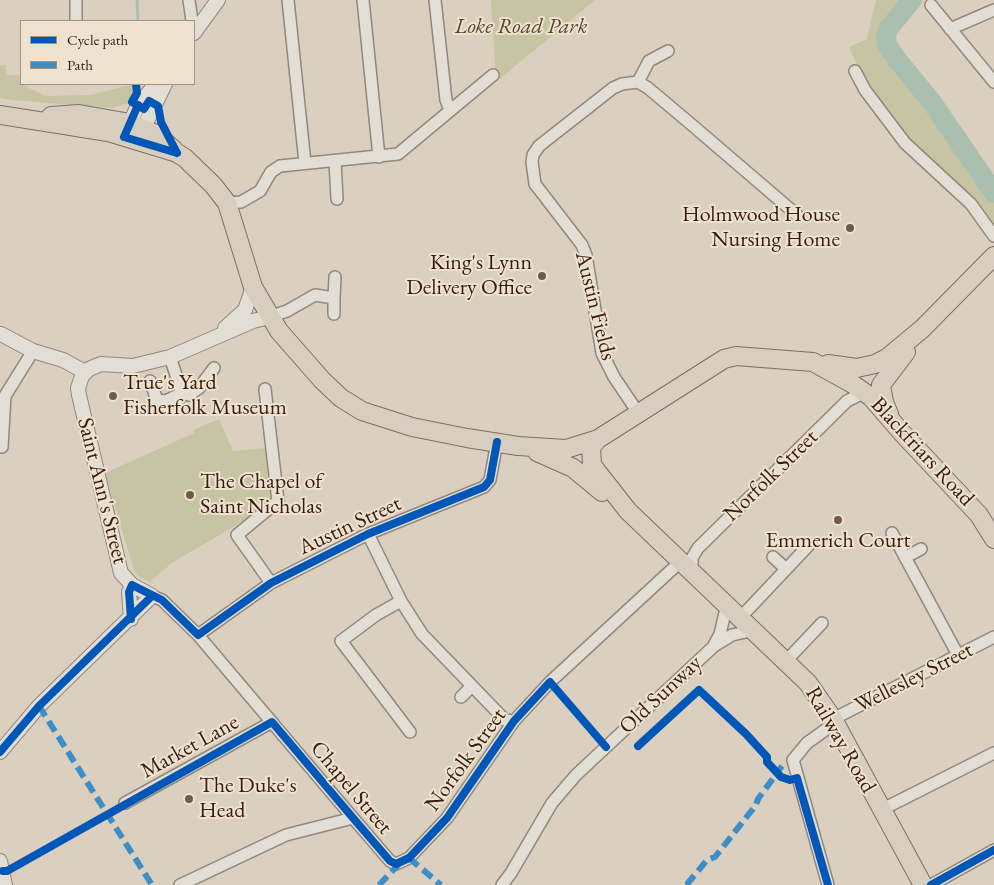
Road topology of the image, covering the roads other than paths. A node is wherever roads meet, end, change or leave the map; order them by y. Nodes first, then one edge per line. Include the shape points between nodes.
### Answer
1 (76, 0) edge
2 (189, 0) edge
3 (218, 0) edge
4 (288, 0) edge
5 (363, 0) edge
6 (435, 0) edge
7 (931, 5) dead end
8 (994, 10) edge
9 (76, 20) edge
10 (193, 20) edge
11 (195, 27) edge
12 (950, 29) junction
13 (668, 51) dead end
14 (855, 71) dead end
15 (493, 75) dead end
16 (638, 82) junction
17 (994, 82) edge
18 (155, 85) edge
19 (164, 85) edge
20 (450, 110) junction
21 (0, 115) edge
22 (134, 132) junction
23 (379, 157) junction
24 (336, 161) junction
25 (305, 163) junction
26 (337, 199) dead end
27 (227, 203) junction
28 (797, 216) dead end
29 (994, 236) edge
30 (992, 261) edge
31 (335, 277) dead end
32 (253, 286) junction
33 (334, 298) junction
34 (334, 314) dead end
35 (269, 317) junction
36 (922, 329) junction
37 (1, 334) edge
38 (213, 338) junction
39 (33, 351) junction
40 (170, 357) junction
41 (813, 362) junction
42 (214, 368) dead end
43 (85, 372) junction
44 (150, 381) dead end
45 (265, 389) dead end
46 (865, 392) junction
47 (180, 396) junction
48 (639, 414) junction
49 (895, 425) junction
50 (598, 439) junction
51 (498, 442) junction
52 (518, 446) junction
53 (2, 447) dead end
54 (628, 511) junction
55 (892, 532) dead end
56 (368, 534) junction
57 (994, 539) edge
58 (808, 546) dead end
59 (921, 549) dead end
60 (773, 557) dead end
61 (906, 557) junction
62 (686, 566) junction
63 (786, 569) junction
64 (271, 583) junction
65 (132, 586) junction
66 (152, 596) junction
67 (401, 601) junction
68 (728, 604) junction
69 (741, 617) junction
70 (131, 619) junction
71 (822, 623) dead end
72 (755, 630) junction
73 (198, 635) junction
74 (994, 637) edge
75 (713, 647) junction
76 (958, 655) junction
77 (787, 660) junction
78 (472, 686) junction
79 (461, 697) dead end
80 (514, 721) junction
81 (834, 721) junction
82 (272, 722) junction
83 (410, 732) dead end
84 (0, 752) edge
85 (994, 753) edge
86 (125, 802) dead end
87 (881, 810) junction
88 (353, 818) junction
89 (994, 850) edge
90 (409, 858) joint
91 (0, 860) edge
92 (922, 884) edge
93 (5, 885) edge
94 (180, 885) edge
95 (502, 885) edge
96 (828, 885) edge

1 - 9 street
2 - 10 street
3 - 11 street
4 - 25 street
5 - 23 street
6 - 20 street via 446,100
7 - 12 street
8 - 12 street
12 - 17 street
13 - 16 street via 649,61
14 - 29 street via 865,90 905,142 971,204
15 - 20 street
16 - 28 street
16 - 48 street, Austin Fields via 613,88 547,139 534,155 532,171 535,184 582,245 602,353 614,378
18 - 22 street via 138,105
19 - 22 street
20 - 23 street via 398,154
21 - 22 main road
22 - 27 main road via 177,153 202,173
23 - 24 street
24 - 25 street
24 - 26 street
25 - 27 street via 276,168 251,197
27 - 32 main road
30 - 36 main road
31 - 33 street
32 - 35 main road
32 - 38 street via 242,315
33 - 34 street
33 - 35 street via 315,295
35 - 38 street
35 - 51 main road via 322,380 341,398 362,411 412,427
36 - 41 main road via 898,350 875,364 846,368
36 - 49 main road via 881,385 884,402
37 - 39 street
38 - 40 street
39 - 43 street via 63,360
39 - 53 street via 5,396
40 - 43 street via 132,366 101,364
40 - 47 street
41 - 46 main road
41 - 48 main road via 736,356 724,359
42 - 47 street via 199,388 189,395
43 - 65 street, Saint Ann's Street via 78,388 91,451 120,567
44 - 47 street via 157,400
45 - 64 street via 278,501 237,535
46 - 49 main road, Blackfriars Road
46 - 62 street, Norfolk Street via 840,408 698,548
48 - 50 main road
49 - 57 main road, Blackfriars Road via 979,515
50 - 52 main road via 566,449
50 - 54 main road via 591,447 592,465
51 - 52 main road
51 - 56 street, Austin Street via 490,480 484,487
52 - 54 main road via 573,468
54 - 62 main road, Railway Road
55 - 61 street
56 - 64 street, Austin Street
56 - 67 street
58 - 63 street
59 - 61 street
60 - 63 street
61 - 76 street
62 - 68 main road, Railway Road
62 - 80 street, Norfolk Street via 550,682
63 - 69 street
64 - 73 street, Austin Street
65 - 66 street, Saint Ann's Street
65 - 70 street via 129,592
66 - 70 street
66 - 73 street, Chapel Street via 162,600
67 - 78 street via 422,634
67 - 83 street via 341,641
68 - 69 main road, Railway Road
68 - 75 street, Old Sunway
69 - 72 main road, Railway Road
70 - 84 street via 39,706
71 - 77 street
72 - 75 street, Old Sunway via 732,635
72 - 77 main road, Railway Road
73 - 82 street, Chapel Street
74 - 76 street, Wellesley Street
75 - 95 street, Old Sunway via 576,775 552,803
76 - 81 street, Wellesley Street
77 - 81 main road, Railway Road via 808,683
78 - 79 street
78 - 80 street via 505,720
80 - 90 street, Norfolk Street via 448,818
81 - 87 main road, Railway Road
81 - 96 street, Wellesley Street via 792,760
82 - 86 street, Market Lane
82 - 88 street, Chapel Street
85 - 87 street
87 - 92 main road, Railway Road
88 - 90 street, Chapel Street via 393,863 399,864
88 - 94 street via 286,834
89 - 92 street
91 - 93 street

